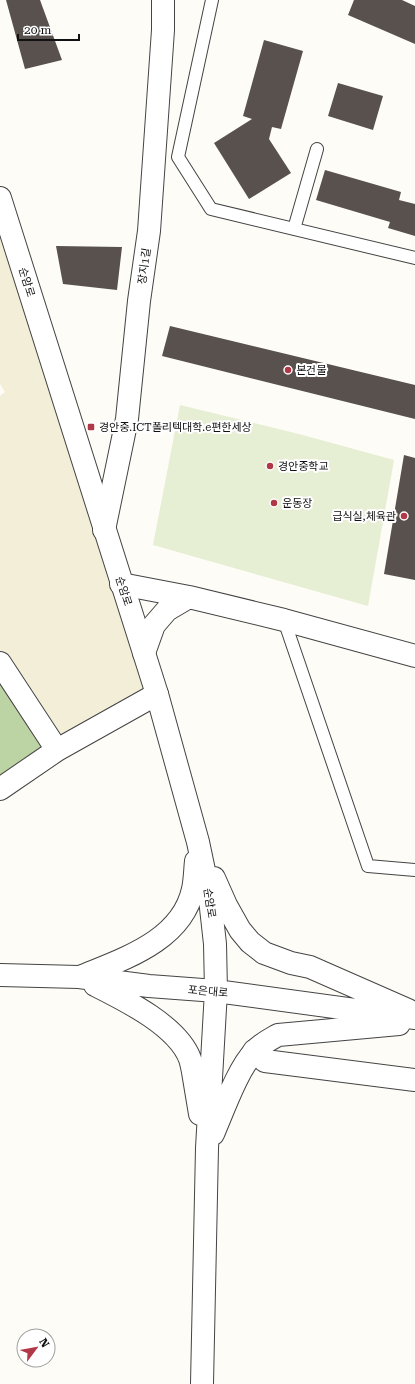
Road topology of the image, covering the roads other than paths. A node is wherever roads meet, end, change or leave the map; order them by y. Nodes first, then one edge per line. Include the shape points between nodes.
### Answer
1 (163, 0) edge
2 (212, 0) edge
3 (317, 149) dead end
4 (0, 198) edge
5 (294, 229) junction
6 (415, 258) edge
7 (104, 530) junction
8 (121, 584) junction
9 (189, 597) junction
10 (284, 620) junction
11 (144, 653) junction
12 (415, 656) edge
13 (0, 663) edge
14 (157, 694) junction
15 (57, 750) junction
16 (0, 789) edge
17 (198, 842) junction
18 (415, 870) edge
19 (0, 975) edge
20 (79, 977) junction
21 (216, 991) junction
22 (415, 1013) edge
23 (415, 1018) edge
24 (415, 1022) edge
25 (254, 1051) junction
26 (415, 1080) edge
27 (207, 1148) junction
28 (202, 1384) edge

1 - 7 street, 장지1길 via 149,232 126,418
2 - 5 lane via 178,157 211,209
3 - 5 lane
4 - 7 street, 순암로
5 - 6 lane
7 - 8 street, 순암로
8 - 9 street
8 - 11 street, 순암로
9 - 10 street
9 - 11 street via 167,610 154,625
10 - 12 street
10 - 18 lane via 368,866
11 - 14 street, 순암로
13 - 15 street
14 - 15 street
14 - 17 street, 순암로
15 - 16 street
17 - 20 street via 193,889 177,922 150,944
17 - 21 street, 순암로 via 214,929
17 - 22 street via 226,905 250,942 264,953 310,967
19 - 20 street, 포은대로
20 - 21 street, 포은대로
20 - 27 street via 121,998 151,1017 170,1030 182,1044 190,1059
21 - 23 street, 포은대로
21 - 27 street, 순암로
24 - 25 street via 278,1035
25 - 26 street via 265,1061
25 - 27 street via 242,1070
27 - 28 street

